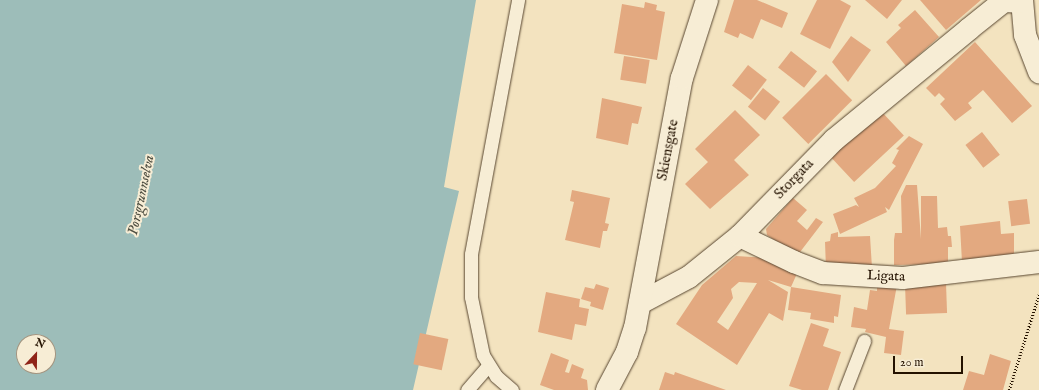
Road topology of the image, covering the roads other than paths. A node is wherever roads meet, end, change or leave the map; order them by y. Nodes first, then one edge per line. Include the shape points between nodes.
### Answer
1 (518, 0) edge
2 (707, 0) edge
3 (1022, 1) edge
4 (1039, 72) edge
5 (740, 236) junction
6 (1039, 262) edge
7 (640, 303) junction
8 (864, 341) dead end
9 (488, 366) junction
10 (467, 390) edge
11 (512, 390) edge
12 (606, 390) edge
13 (845, 390) edge

1 - 9 lane via 471,254 471,297 477,330
2 - 7 street, Skiensgate via 682,78
3 - 4 street via 1025,36
3 - 5 street, Storgata via 1004,2 991,11 812,160
5 - 6 street, Ligata via 823,273 902,278
5 - 7 street, Storgata via 689,277
7 - 12 street via 627,352
8 - 13 lane
9 - 10 lane
9 - 11 lane

